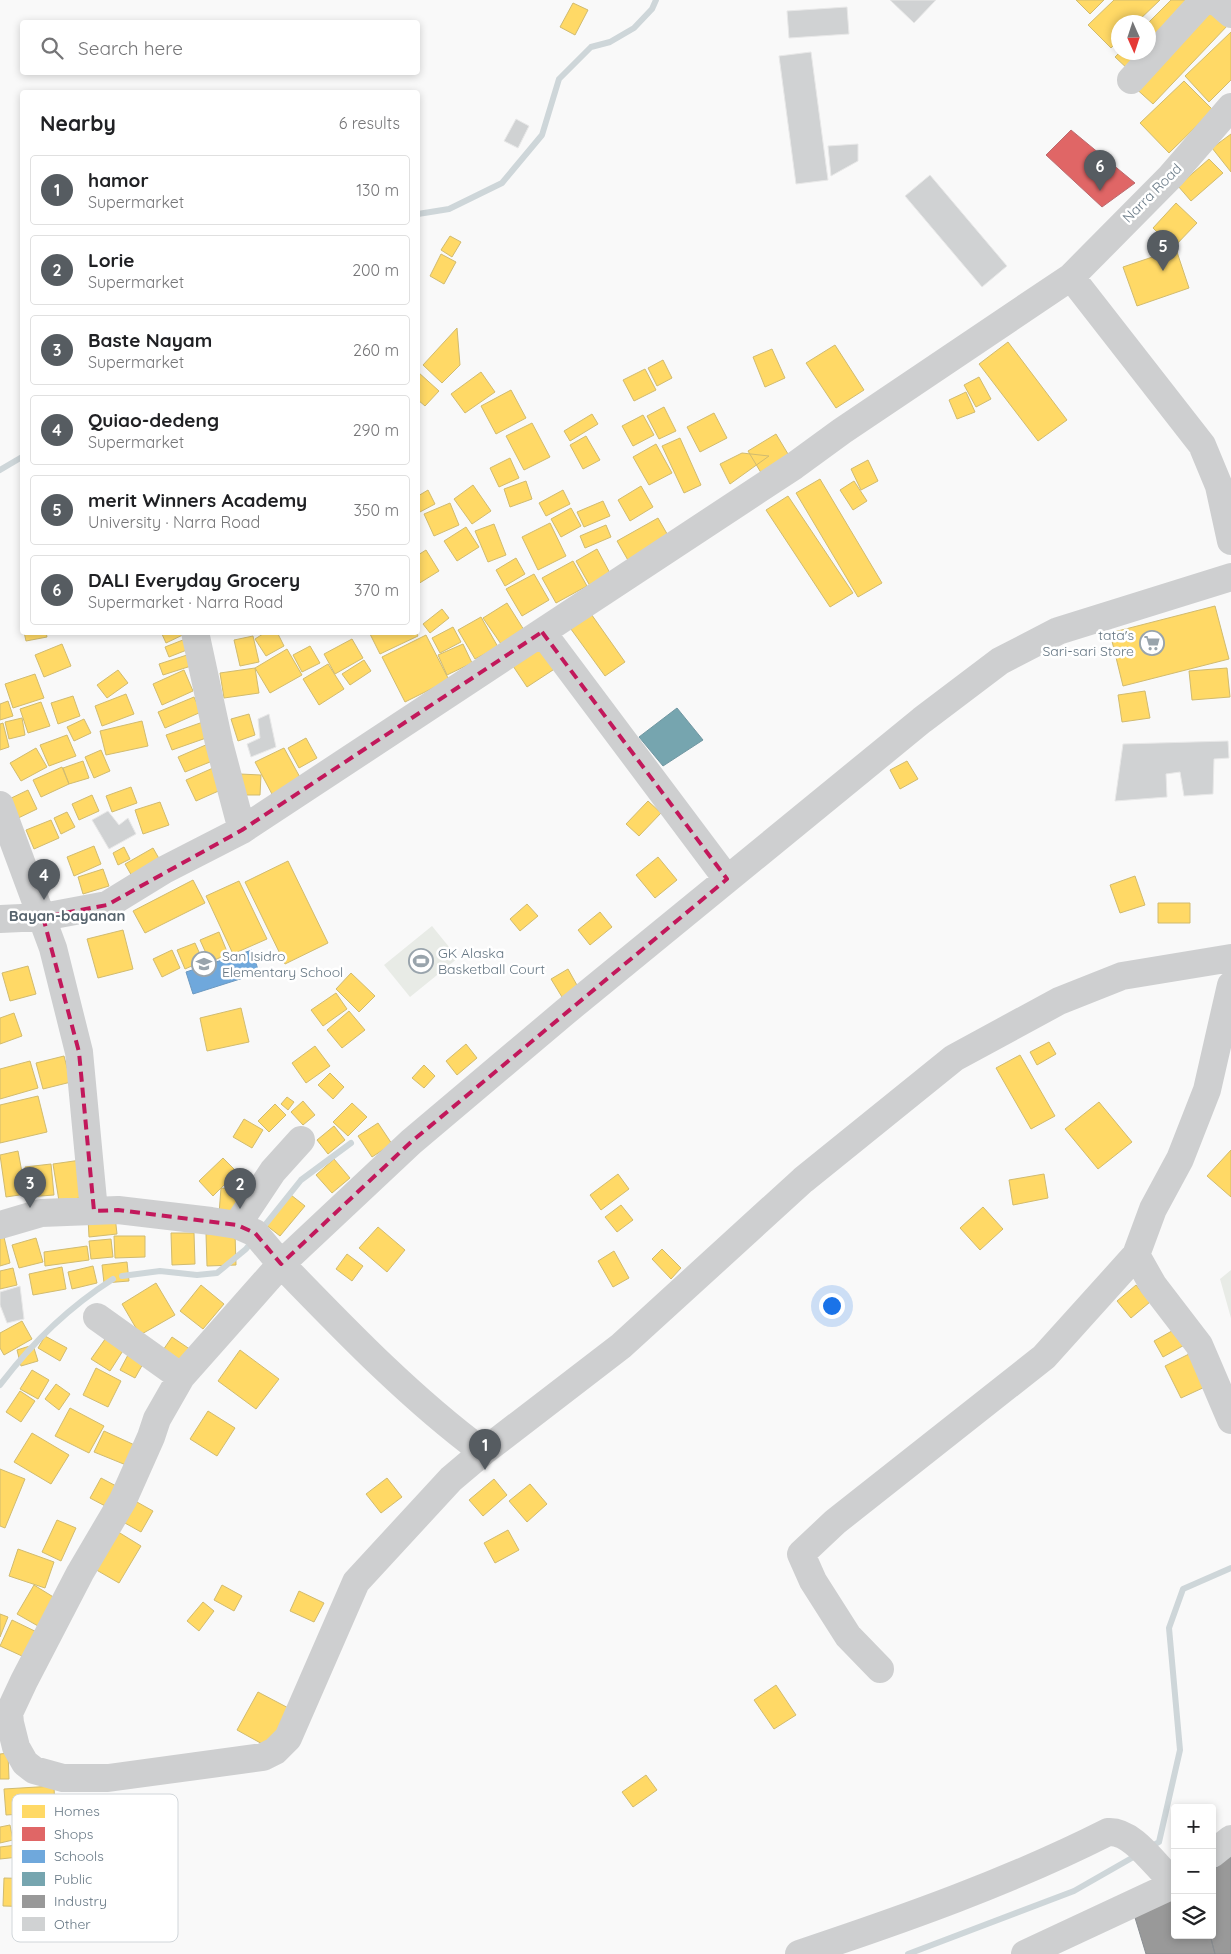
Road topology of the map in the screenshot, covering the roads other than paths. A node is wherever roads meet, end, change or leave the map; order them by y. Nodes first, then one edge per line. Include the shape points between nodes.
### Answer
1 (1204, 0) edge
2 (1216, 0) edge
3 (1231, 14) edge
4 (1131, 80) dead end
5 (1231, 107) edge
6 (1071, 277) junction
7 (1231, 541) edge
8 (1231, 577) edge
9 (542, 632) junction
10 (196, 635) edge
11 (0, 805) edge
12 (242, 830) junction
13 (727, 879) junction
14 (43, 917) junction
15 (0, 919) edge
16 (1231, 958) edge
17 (1231, 984) edge
18 (301, 1140) dead end
19 (94, 1211) junction
20 (0, 1225) edge
21 (251, 1233) junction
22 (1136, 1255) junction
23 (281, 1264) junction
24 (97, 1317) dead end
25 (181, 1377) junction
26 (1231, 1420) edge
27 (483, 1452) junction
28 (880, 1670) dead end
29 (1231, 1839) edge
30 (1216, 1851) edge
31 (1170, 1880) edge
32 (799, 1954) edge
33 (1025, 1954) edge

1 - 4 street
2 - 3 street
5 - 6 street, Narra Road via 1171,176
6 - 7 street via 1202,445 1219,486
6 - 9 street, Narra Road via 794,466
8 - 13 street via 1058,631 1000,661 922,720
9 - 12 street, Narra Road
9 - 13 street
10 - 12 street
11 - 14 street
12 - 14 street, Narra Road via 164,870 107,905
13 - 23 street via 411,1142
14 - 15 street, Narra Road
14 - 19 street via 79,1052
16 - 27 street via 1122,976 1059,1001 954,1058 803,1180 622,1346
17 - 22 street via 1207,1090 1180,1159 1153,1209
18 - 21 street via 273,1171
19 - 20 street via 42,1213
19 - 21 street via 118,1210
21 - 23 street
22 - 26 street via 1153,1285 1200,1345
22 - 28 street via 1044,1357 835,1522 801,1554 813,1581 848,1636
23 - 25 street
23 - 27 street via 386,1371
24 - 25 street
25 - 27 street via 157,1419 123,1500 80,1573 9,1713 16,1747 25,1763 34,1770 64,1778 108,1778 264,1757 275,1751 288,1738 356,1582 451,1479
29 - 30 street
31 - 32 street via 1134,1842 1119,1832 1108,1832 1023,1872 901,1920
31 - 33 street

